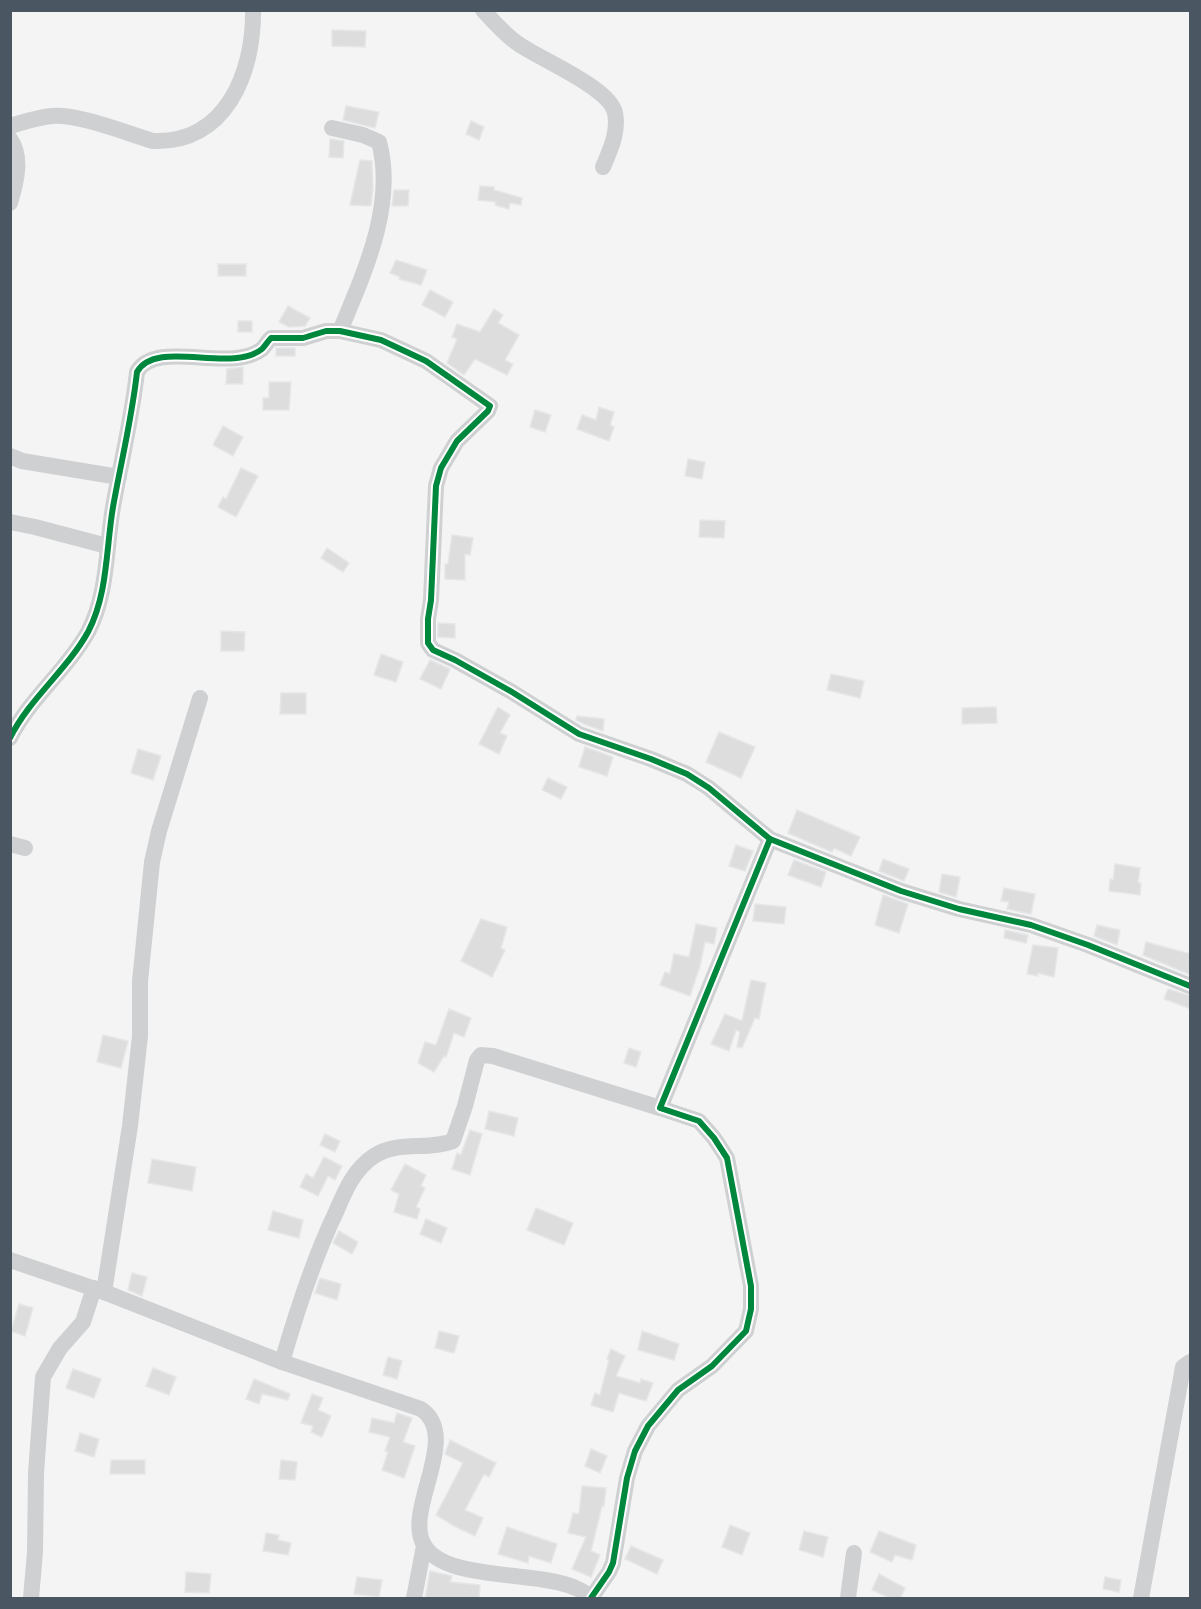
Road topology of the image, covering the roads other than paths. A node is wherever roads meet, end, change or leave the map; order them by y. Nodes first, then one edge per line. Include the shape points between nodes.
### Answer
1 (253, 10) edge
2 (483, 10) edge
3 (10, 126) edge
4 (332, 128) dead end
5 (10, 139) edge
6 (603, 167) dead end
7 (10, 203) edge
8 (340, 331) junction
9 (10, 456) edge
10 (119, 477) junction
11 (10, 522) edge
12 (107, 546) junction
13 (200, 698) dead end
14 (10, 738) edge
15 (770, 839) junction
16 (1191, 986) edge
17 (660, 1108) junction
18 (10, 1260) edge
19 (99, 1290) junction
20 (282, 1362) junction
21 (1191, 1362) edge
22 (424, 1546) junction
23 (854, 1552) dead end
24 (591, 1598) edge
25 (31, 1599) edge
26 (414, 1599) edge
27 (848, 1599) edge
28 (1141, 1599) edge

1 - 3 street via 250,54 239,87 225,110 197,132 153,141 62,116
2 - 6 street via 517,43 596,89 612,105 616,132
4 - 8 street via 379,142 385,163 374,240
5 - 7 street via 17,160
8 - 10 street via 303,338 271,338 261,350 236,358 156,358 146,362 137,372
8 - 15 street via 381,340 426,361 490,406 457,441 441,468 436,486 428,619 428,643 433,650 512,692 579,735 687,774
9 - 10 street
10 - 12 street
11 - 12 street
12 - 14 street via 100,599 88,632
13 - 19 street via 152,862 130,1126
15 - 16 street via 901,891 1039,927
15 - 17 street
17 - 20 street via 481,1055 453,1141 384,1150 353,1176 301,1294
17 - 24 street via 699,1121 727,1158 751,1286 751,1309 747,1330 712,1366 678,1390 648,1426 627,1478 613,1563
18 - 19 street
19 - 20 street
19 - 25 street via 83,1322 60,1348 43,1377
20 - 22 street via 408,1403 427,1413 435,1438 419,1520
21 - 28 street via 1183,1367
22 - 24 street via 434,1557 455,1565 574,1587
22 - 26 street
23 - 27 street

